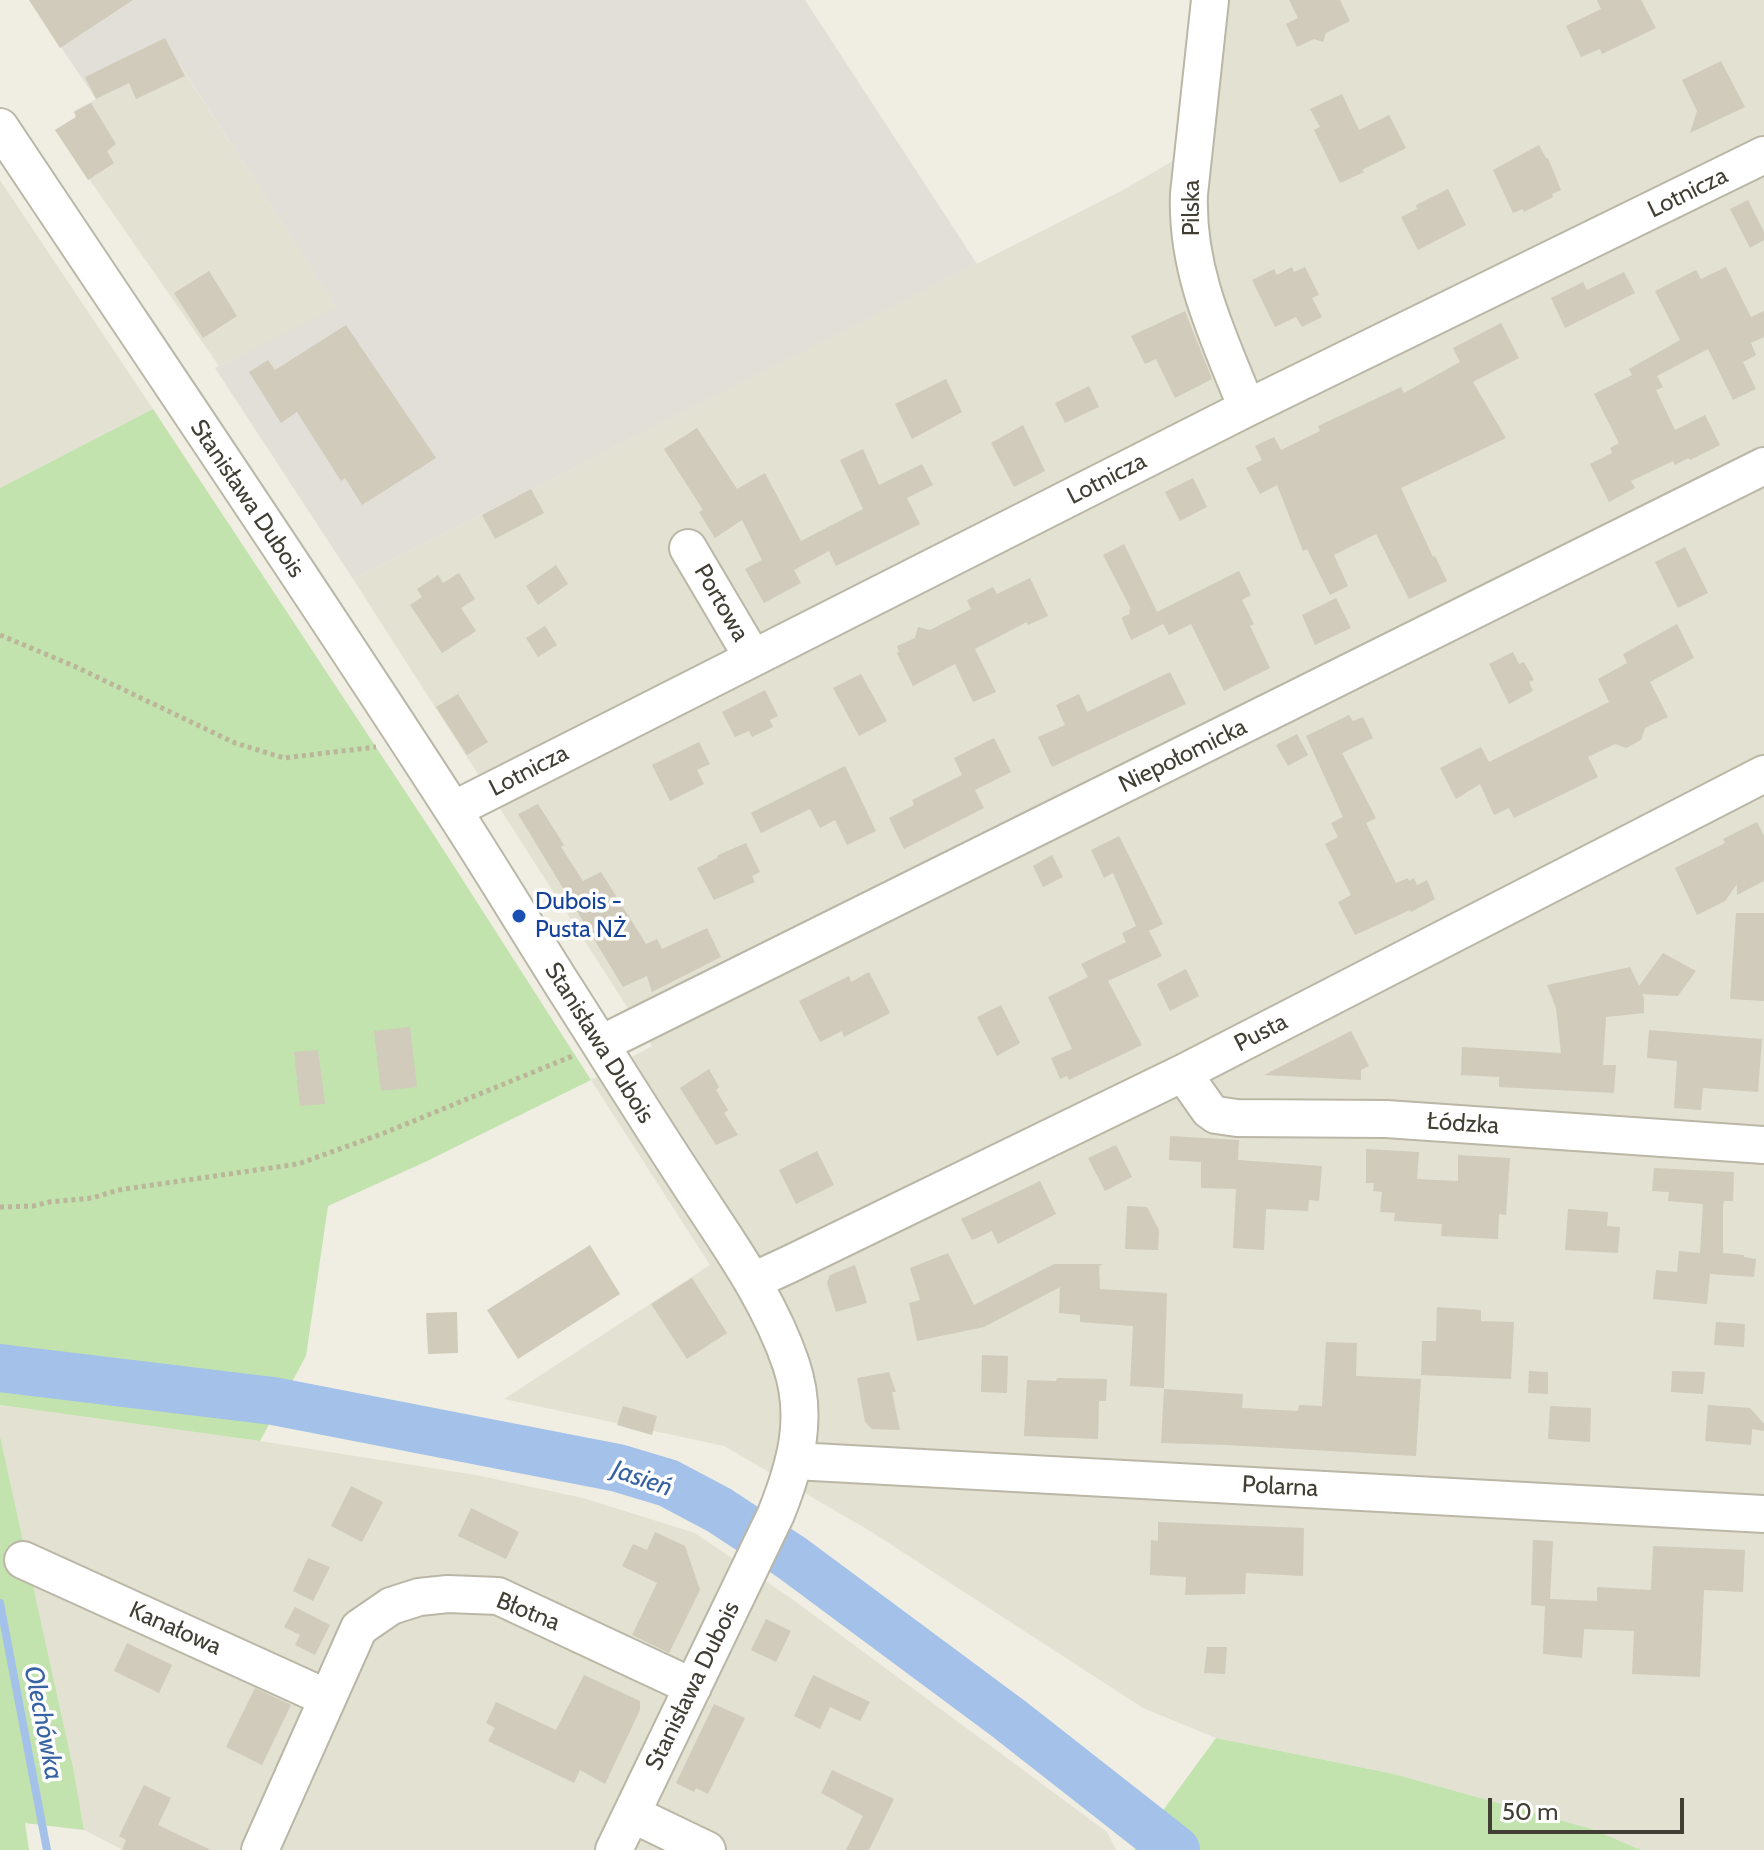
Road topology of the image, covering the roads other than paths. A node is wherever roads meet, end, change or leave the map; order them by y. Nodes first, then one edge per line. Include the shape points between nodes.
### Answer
1 (1210, 0) edge
2 (0, 127) edge
3 (1764, 155) edge
4 (1247, 408) junction
5 (1764, 466) edge
6 (688, 548) dead end
7 (753, 658) junction
8 (1764, 774) edge
9 (453, 810) junction
10 (601, 1044) junction
11 (1183, 1073) junction
12 (1764, 1145) edge
13 (753, 1281) junction
14 (795, 1461) junction
15 (1764, 1514) edge
16 (23, 1560) dead end
17 (693, 1687) junction
18 (327, 1698) junction
19 (632, 1814) junction
20 (260, 1850) edge
21 (614, 1850) edge
22 (707, 1850) edge

1 - 4 street, Pilska via 1188,220 1204,300
2 - 9 street, Stanisława Dubois
3 - 4 street, Lotnicza
4 - 7 street, Lotnicza
5 - 10 street, Niepołomicka
6 - 7 street, Portowa
7 - 9 street, Lotnicza
8 - 11 street, Pusta
9 - 10 street, Stanisława Dubois
10 - 13 street, Stanisława Dubois
11 - 12 street, Łódzka via 1209,1110 1237,1118 1386,1119
11 - 13 street, Pusta
13 - 14 street, Stanisława Dubois via 780,1335 796,1385
14 - 15 street, Polarna
14 - 17 street, Stanisława Dubois via 776,1514
16 - 18 street, Kanałowa
17 - 18 street, Błotna via 498,1596 448,1594 391,1606 359,1628
17 - 19 street, Stanisława Dubois
18 - 20 street
19 - 21 street, Stanisława Dubois
19 - 22 street

